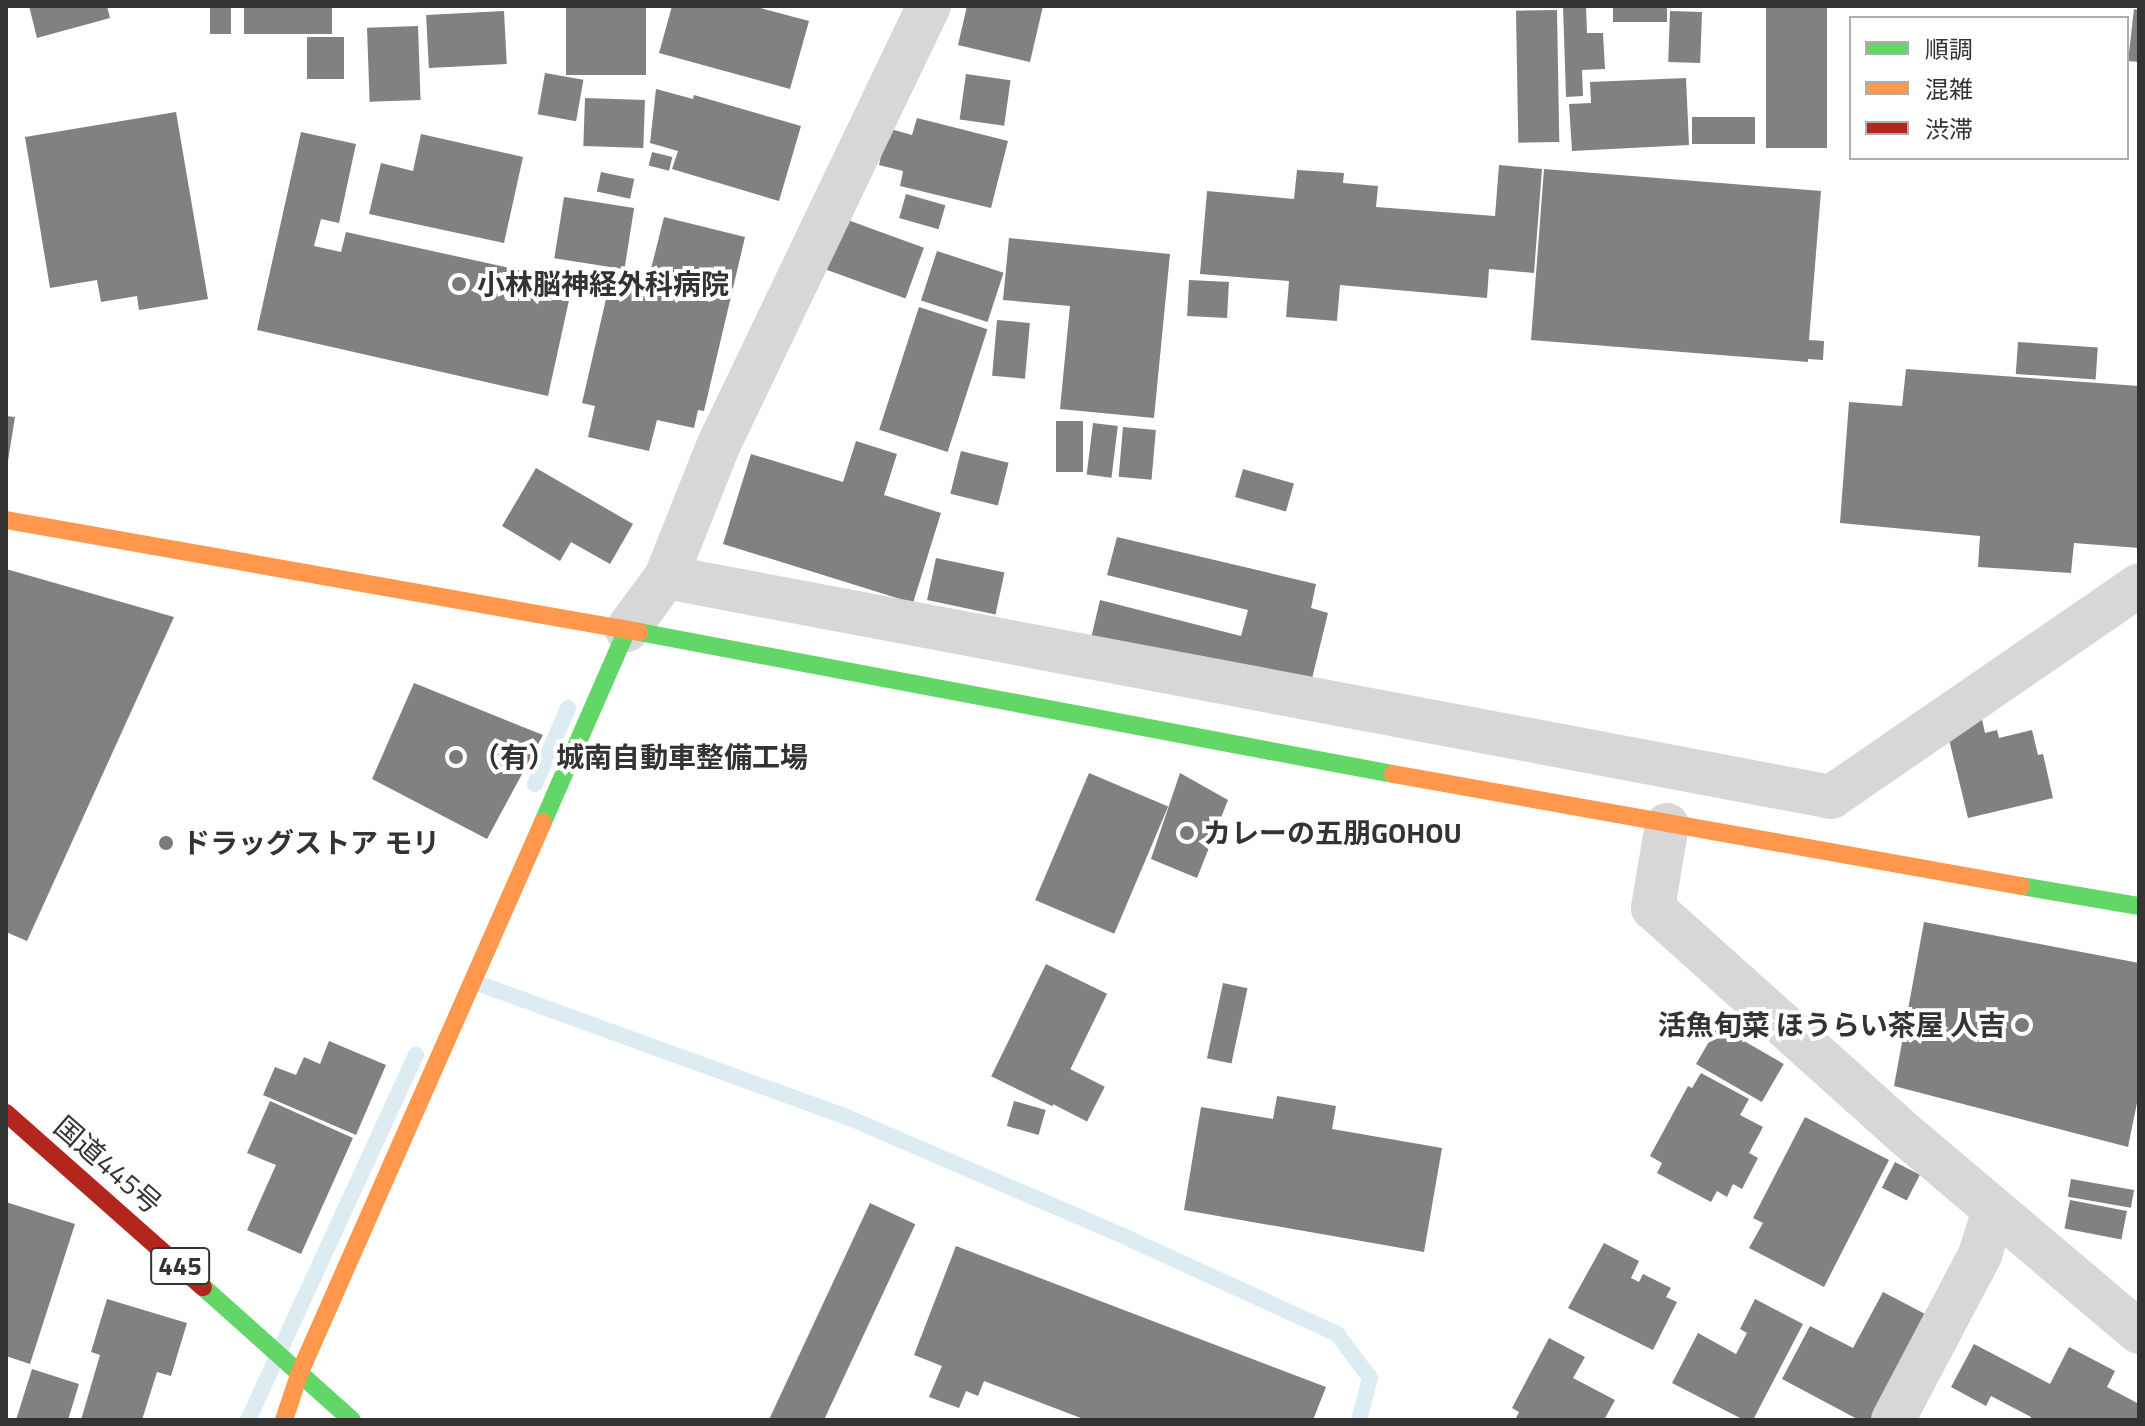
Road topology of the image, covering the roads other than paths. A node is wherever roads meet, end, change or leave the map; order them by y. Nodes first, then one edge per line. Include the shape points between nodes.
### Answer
1 (929, 6) edge
2 (6, 520) edge
3 (666, 577) junction
4 (2139, 585) edge
5 (627, 630) junction
6 (1667, 825) junction
7 (2139, 906) edge
8 (6, 1113) edge
9 (1994, 1210) junction
10 (2139, 1332) edge
11 (300, 1372) junction
12 (284, 1420) edge
13 (352, 1420) edge
14 (1893, 1420) edge

1 - 3 street via 719,444
2 - 5 main road
3 - 4 street via 1831,797
3 - 5 street
5 - 6 main road
5 - 11 main road
6 - 7 main road
6 - 9 street via 1653,908
8 - 11 main road, 国道445号 / 445
9 - 10 street
9 - 14 street via 1980,1255
11 - 12 main road
11 - 13 main road, 国道445号 / 445

